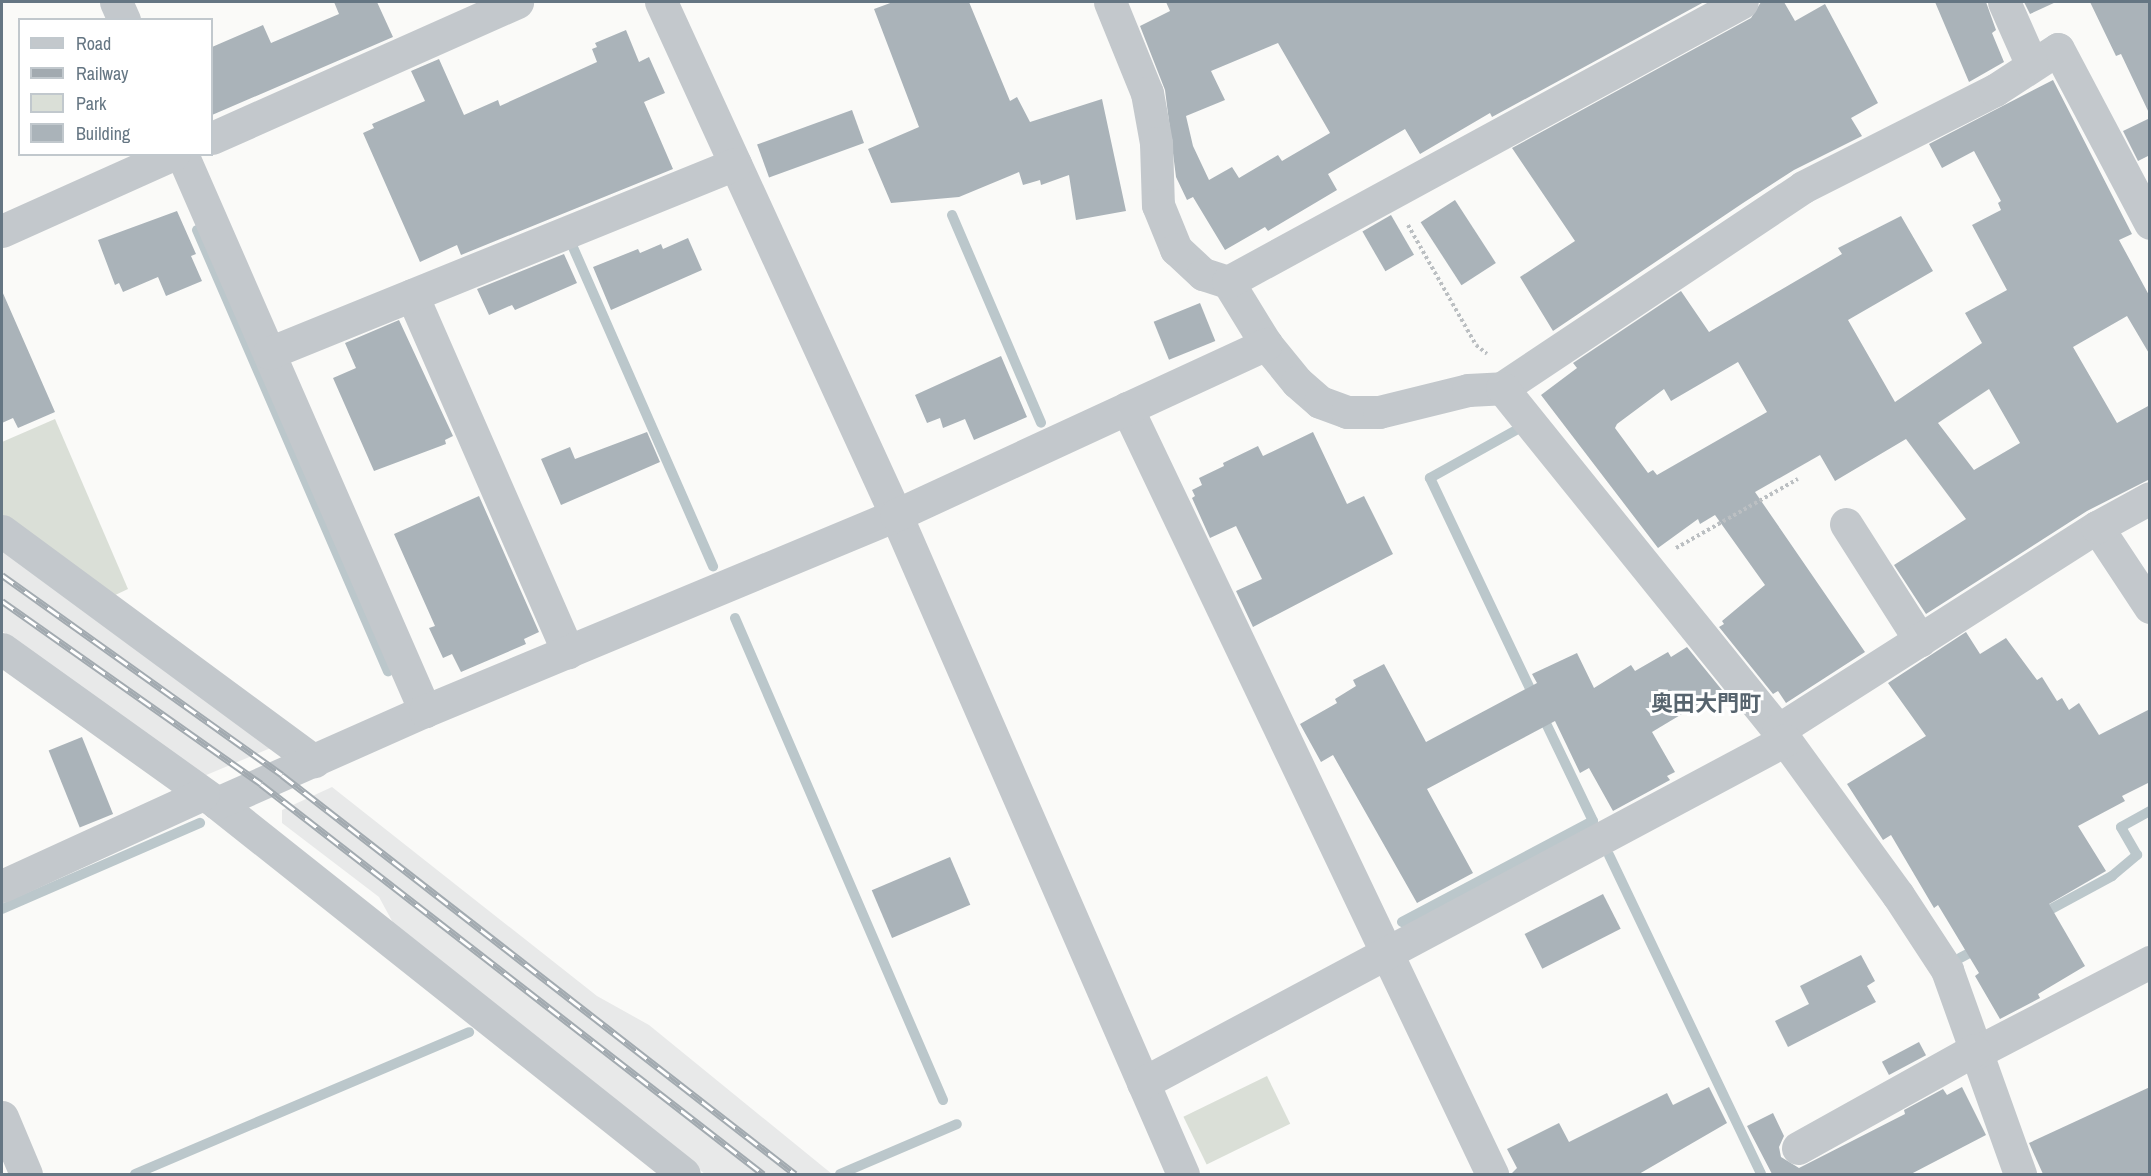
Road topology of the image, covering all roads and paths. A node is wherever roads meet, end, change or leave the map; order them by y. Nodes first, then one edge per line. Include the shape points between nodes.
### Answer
1 (116, 2) edge
2 (517, 2) edge
3 (662, 2) edge
4 (1742, 2) edge
5 (2004, 2) edge
6 (1115, 3) edge
7 (123, 18) edge
8 (2031, 63) junction
9 (213, 138) edge
10 (169, 156) edge
11 (183, 156) edge
12 (735, 164) junction
13 (2139, 179) edge
14 (1390, 193) junction
15 (2150, 223) edge
16 (2, 231) edge
17 (1228, 282) junction
18 (412, 295) junction
19 (1266, 344) junction
20 (269, 353) junction
21 (1509, 383) junction
22 (1127, 408) junction
23 (1798, 479) dead end
24 (2150, 498) edge
25 (896, 515) junction
26 (1846, 524) dead end
27 (2097, 527) junction
28 (2, 531) edge
29 (1645, 565) junction
30 (2150, 607) edge
31 (1920, 640) junction
32 (2, 650) edge
33 (568, 652) junction
34 (425, 711) junction
35 (1782, 735) junction
36 (314, 760) junction
37 (210, 799) junction
38 (2, 886) edge
39 (1389, 955) junction
40 (2150, 962) edge
41 (1975, 1052) junction
42 (1143, 1083) junction
43 (2, 1117) edge
44 (1798, 1148) dead end
45 (26, 1174) edge
46 (684, 1174) edge
47 (1182, 1174) edge
48 (1492, 1174) edge
49 (2020, 1174) edge

1 - 7 street
2 - 9 street
3 - 12 street
4 - 14 street
5 - 8 street
6 - 17 street via 1147,93 1156,143 1158,205 1176,249 1203,274
8 - 13 street via 2058,49
8 - 21 street via 1995,90 1803,187
10 - 16 street
11 - 20 street
12 - 18 street
12 - 25 street
13 - 15 street
14 - 17 street
14 - 21 path via 1476,345
17 - 19 street
18 - 20 street
18 - 33 street
19 - 21 street via 1297,382 1320,402 1347,412 1379,412
19 - 22 street
20 - 34 street
21 - 29 street
22 - 25 street
22 - 39 street
23 - 29 path
24 - 27 street
25 - 33 street
25 - 42 street
26 - 31 street
27 - 30 street
27 - 31 street
28 - 36 street
29 - 35 street
31 - 35 street
32 - 37 street
33 - 34 street
34 - 36 street
35 - 39 street
35 - 41 street via 1947,970
36 - 37 street
37 - 38 street
37 - 46 street
39 - 42 street
39 - 48 street
40 - 41 street
41 - 44 street
41 - 49 street
42 - 47 street
43 - 45 street

